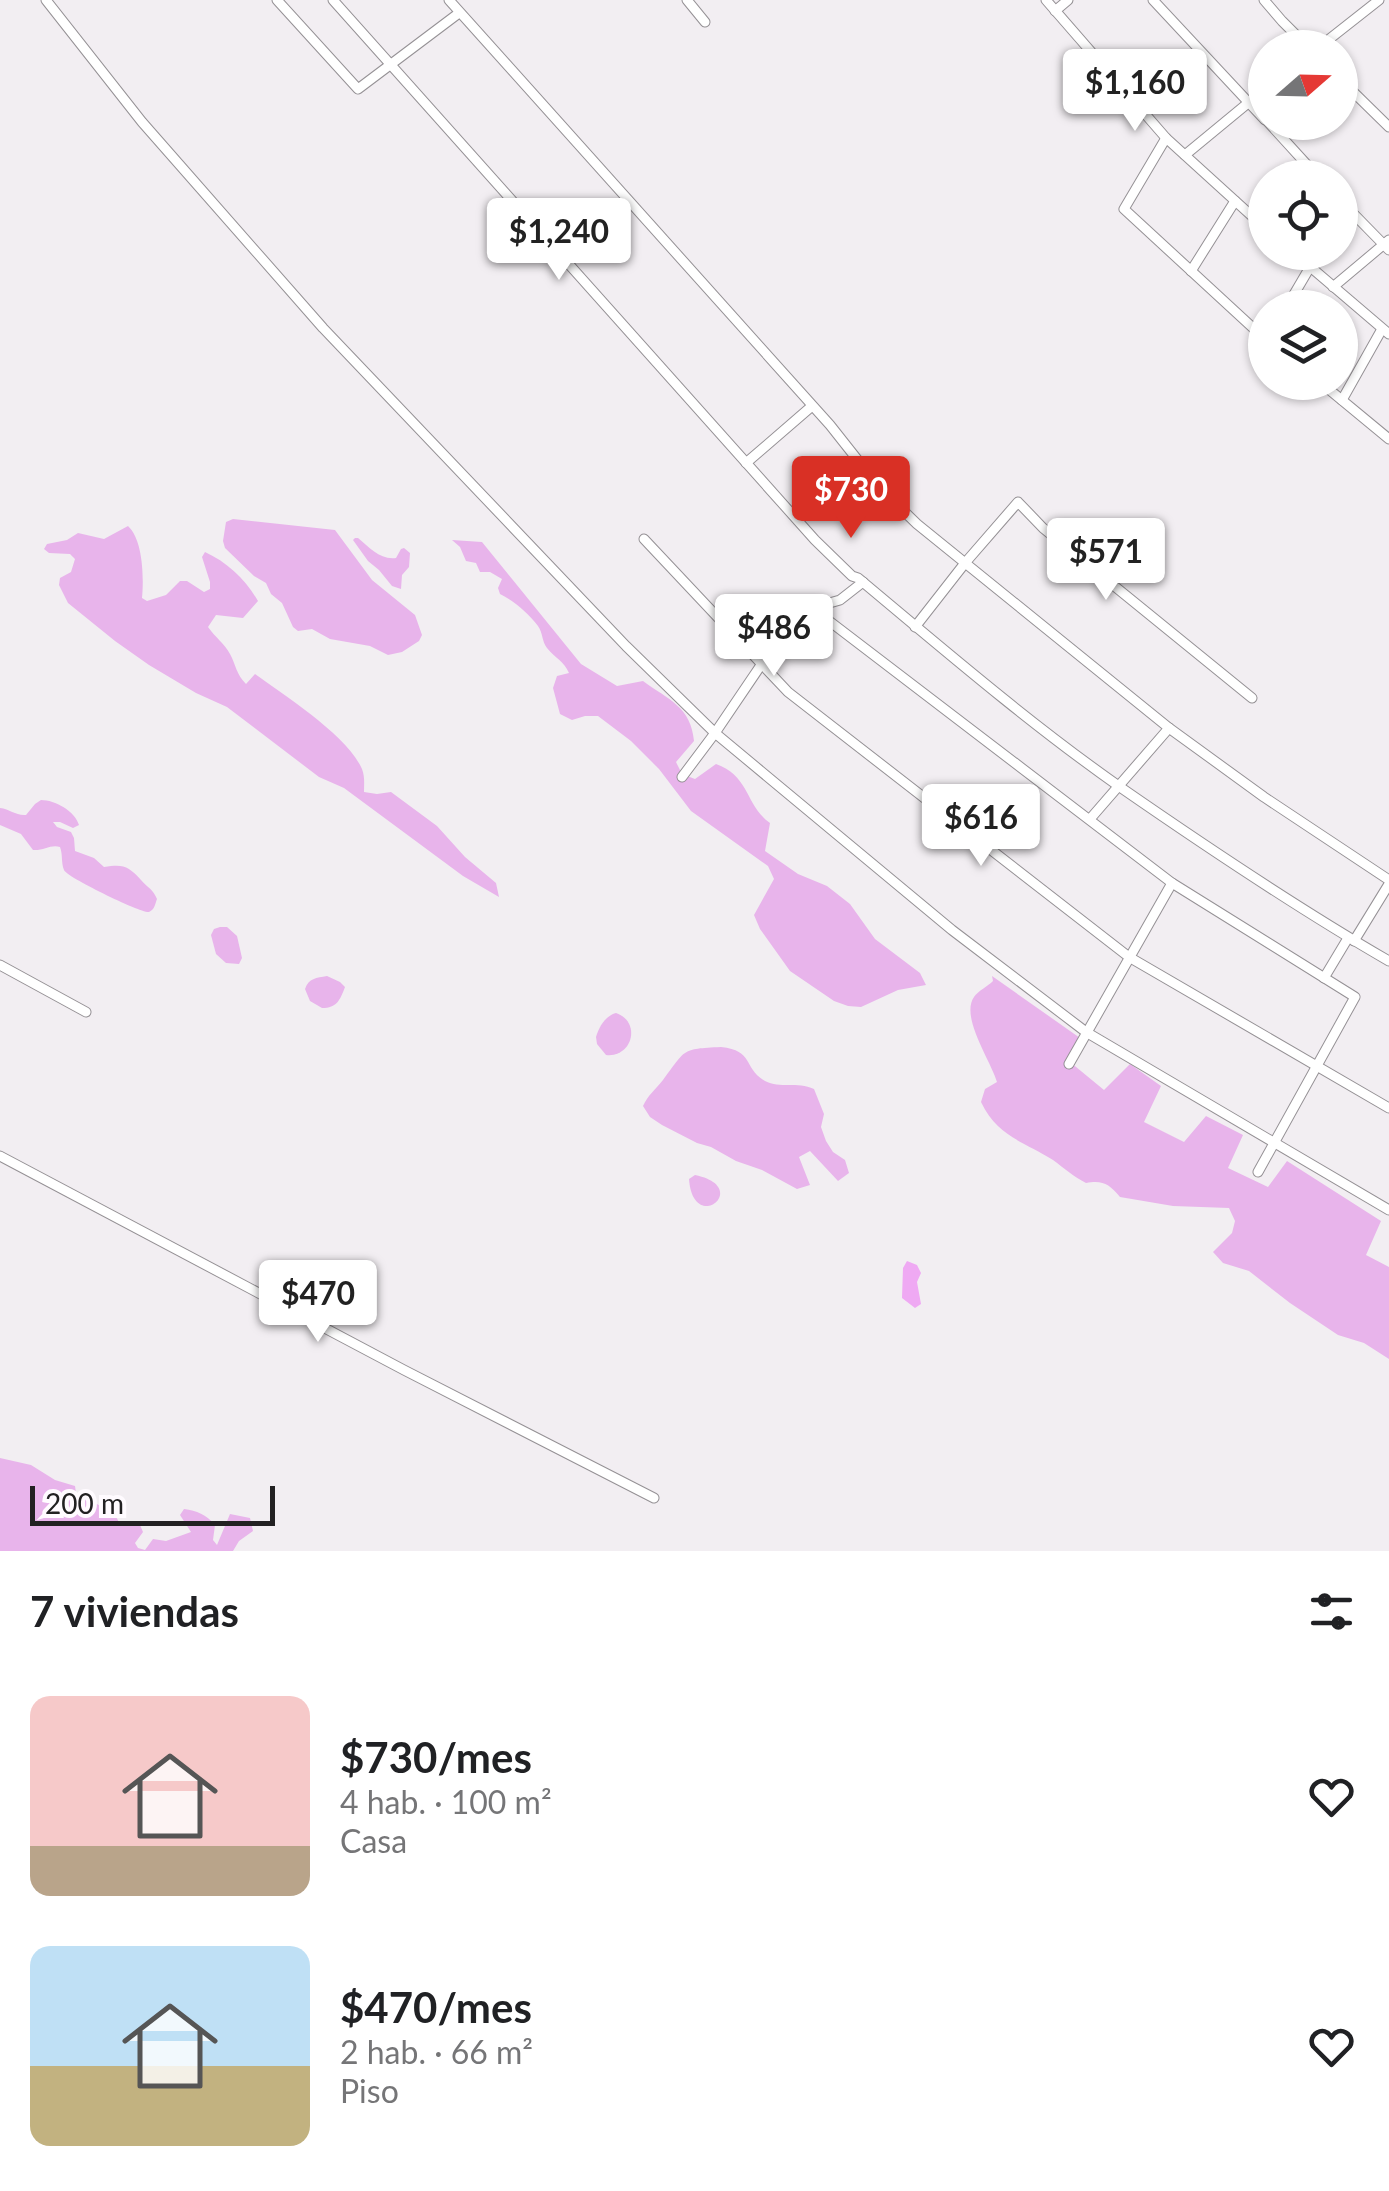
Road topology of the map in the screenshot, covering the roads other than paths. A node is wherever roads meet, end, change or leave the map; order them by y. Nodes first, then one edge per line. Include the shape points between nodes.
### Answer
1 (46, 0) edge
2 (277, 0) edge
3 (333, 0) edge
4 (340, 0) edge
5 (448, 0) edge
6 (688, 0) edge
7 (1046, 0) edge
8 (1068, 0) edge
9 (1153, 0) edge
10 (1264, 0) edge
11 (1378, 0) edge
12 (1055, 11) junction
13 (459, 13) junction
14 (706, 22) dead end
15 (1291, 30) edge
16 (1340, 30) edge
17 (393, 63) junction
18 (1358, 97) edge
19 (1248, 101) edge
20 (1248, 103) edge
21 (1389, 127) edge
22 (1166, 138) junction
23 (1284, 140) edge
24 (1185, 155) junction
25 (1302, 160) edge
26 (1235, 201) junction
27 (1248, 213) edge
28 (1358, 217) edge
29 (1387, 245) edge
30 (1312, 270) edge
31 (1191, 271) junction
32 (1333, 287) junction
33 (1248, 323) edge
34 (1386, 332) edge
35 (1358, 375) edge
36 (1342, 400) edge
37 (812, 406) junction
38 (1389, 439) edge
39 (748, 461) junction
40 (644, 539) dead end
41 (965, 563) junction
42 (860, 580) junction
43 (820, 614) junction
44 (916, 628) junction
45 (761, 665) junction
46 (1252, 698) dead end
47 (1169, 728) junction
48 (715, 733) junction
49 (682, 777) dead end
50 (1119, 786) junction
51 (1090, 820) junction
52 (1172, 882) junction
53 (1389, 882) edge
54 (1351, 940) junction
55 (1129, 958) junction
56 (1389, 962) edge
57 (0, 964) edge
58 (1324, 978) junction
59 (86, 1012) dead end
60 (1086, 1032) junction
61 (1068, 1064) dead end
62 (1316, 1066) junction
63 (1389, 1108) edge
64 (1274, 1142) junction
65 (0, 1156) edge
66 (1258, 1172) dead end
67 (1389, 1210) edge
68 (654, 1498) dead end

1 - 48 street via 142,122 323,328
2 - 17 street via 358,89
3 - 17 street
4 - 17 street
5 - 13 street
6 - 14 street
7 - 12 street
8 - 12 street
9 - 19 street
10 - 15 street
11 - 16 street
12 - 22 street
13 - 17 street
13 - 37 street
17 - 39 street
18 - 21 street
20 - 24 street
22 - 24 street
22 - 31 street via 1124,209
23 - 25 street
24 - 26 street
26 - 27 street
26 - 31 street
28 - 29 street
29 - 32 street
30 - 32 street
31 - 33 street
32 - 34 street
34 - 35 street
36 - 38 street
37 - 39 street
37 - 41 street via 878,488
39 - 42 street via 815,540
40 - 45 street
41 - 44 street
41 - 46 street via 1018,502
41 - 47 street
42 - 43 street
42 - 44 street
43 - 45 street via 814,629
43 - 51 street
44 - 50 street
45 - 48 street
45 - 55 street
47 - 50 street
47 - 53 street
48 - 49 street
48 - 60 street
50 - 51 street
50 - 54 street
51 - 52 street
52 - 55 street
52 - 58 street
53 - 54 street
54 - 56 street
54 - 58 street
55 - 60 street
55 - 62 street
57 - 59 street
58 - 62 street via 1355,997
60 - 61 street
60 - 64 street
62 - 63 street
62 - 64 street
64 - 66 street
64 - 67 street
65 - 68 street

